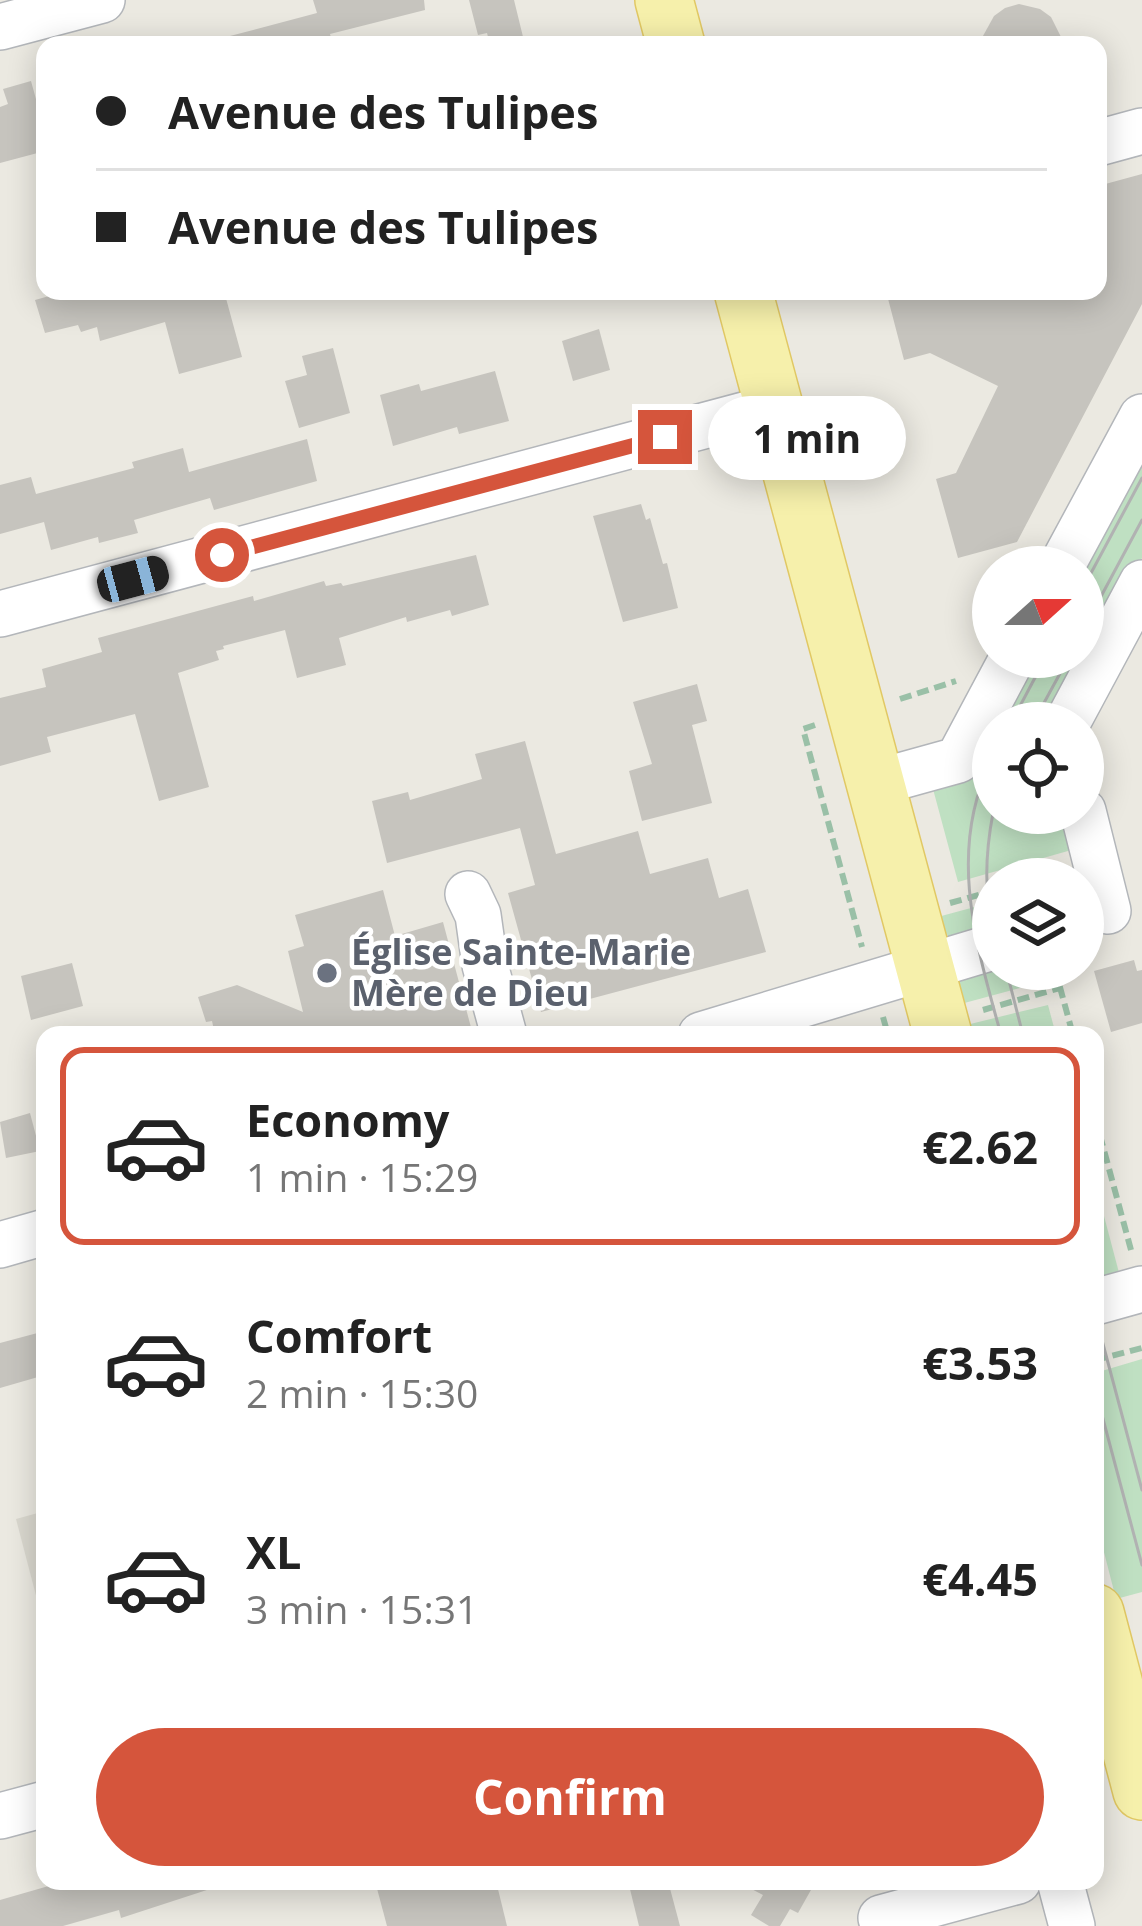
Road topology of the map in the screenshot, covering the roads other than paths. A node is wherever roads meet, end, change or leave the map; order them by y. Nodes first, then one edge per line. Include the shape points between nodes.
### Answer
1 (102, 0) edge
2 (664, 0) edge
3 (0, 27) edge
4 (674, 36) edge
5 (1142, 131) edge
6 (1107, 140) edge
7 (744, 300) edge
8 (774, 407) junction
9 (1142, 417) edge
10 (1072, 546) edge
11 (1142, 583) edge
12 (0, 614) edge
13 (1001, 678) edge
14 (1078, 702) edge
15 (875, 784) junction
16 (1090, 834) edge
17 (468, 893) dead end
18 (1111, 910) edge
19 (972, 953) edge
20 (899, 976) junction
21 (502, 1026) edge
22 (731, 1026) edge
23 (936, 1026) edge
24 (36, 1235) edge
25 (0, 1245) edge
26 (1137, 1271) edge
27 (1104, 1295) edge
28 (1104, 1647) edge
29 (1142, 1791) edge
30 (36, 1806) edge
31 (0, 1816) edge
32 (985, 1890) edge
33 (1062, 1890) edge
34 (881, 1918) dead end
35 (1072, 1926) edge

1 - 3 street
2 - 4 main road
5 - 6 street
7 - 8 main road
8 - 12 street
8 - 15 main road via 873,707
9 - 10 street
11 - 14 street
13 - 15 street via 958,760
15 - 20 main road
16 - 18 street
17 - 21 street
19 - 20 street
20 - 22 street
20 - 23 main road
24 - 25 street
26 - 27 street
28 - 29 main road
30 - 31 street
32 - 34 street
33 - 35 street

